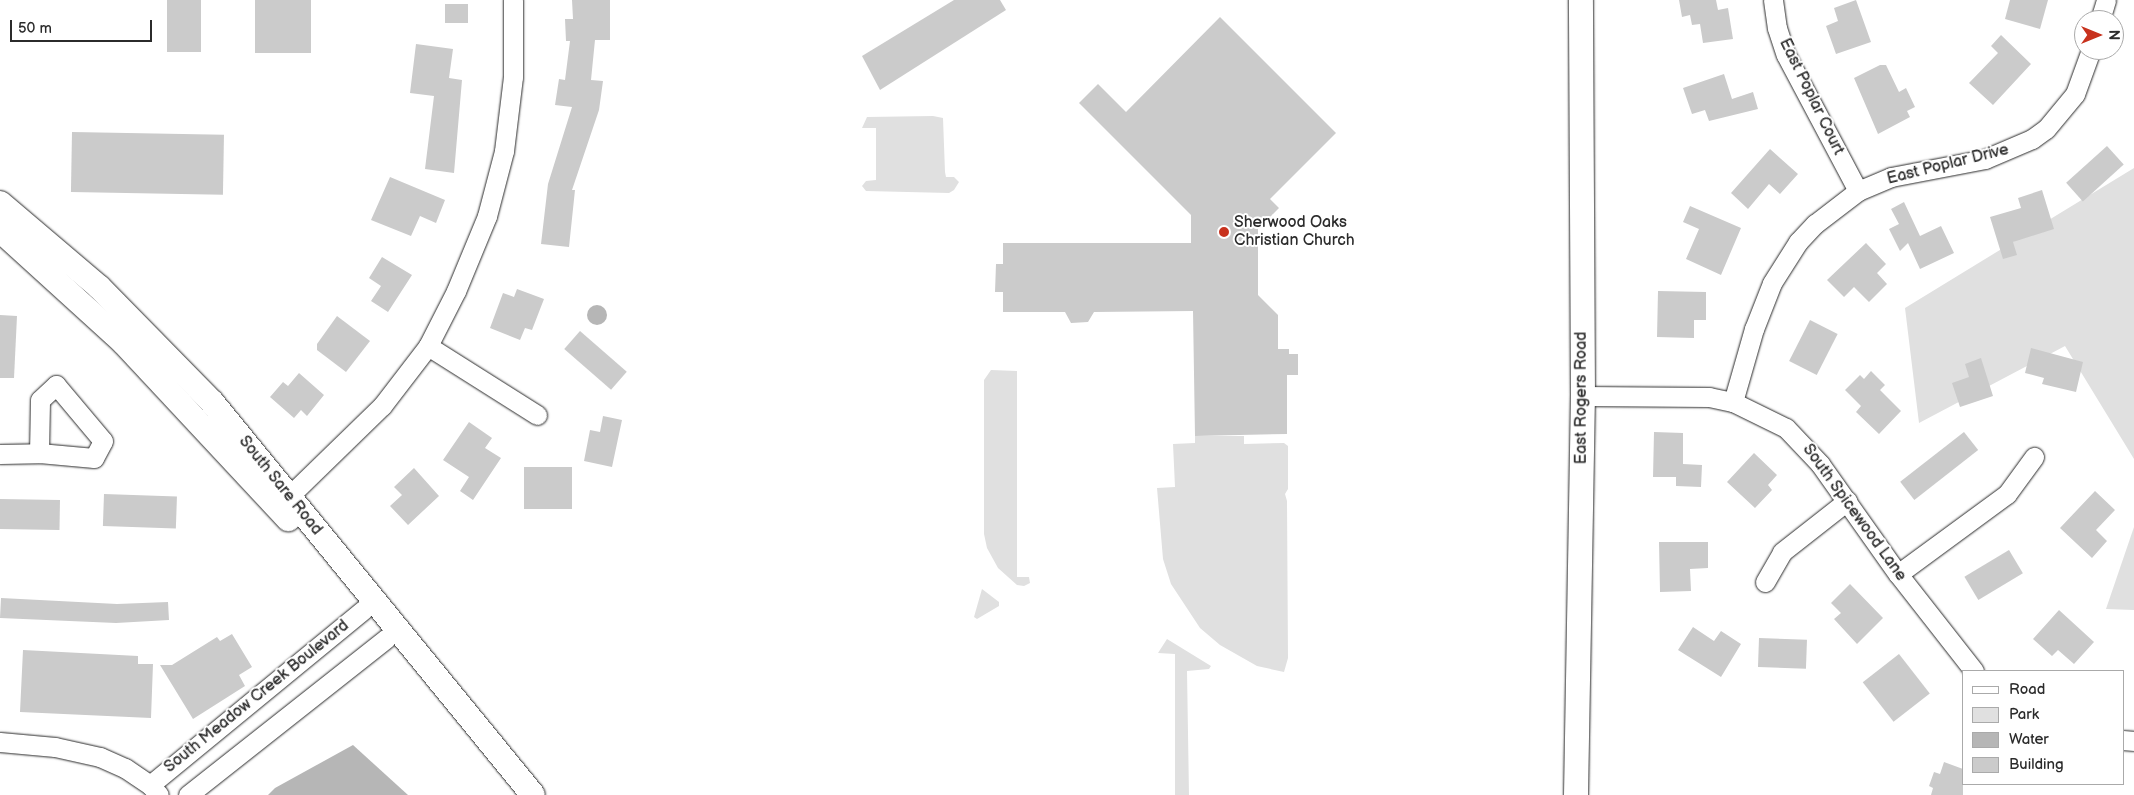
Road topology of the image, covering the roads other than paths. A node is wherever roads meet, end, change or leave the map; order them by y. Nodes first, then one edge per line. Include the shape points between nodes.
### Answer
1 (514, 0) edge
2 (1581, 0) edge
3 (1773, 0) edge
4 (2088, 60) edge
5 (1858, 191) junction
6 (0, 203) edge
7 (0, 230) edge
8 (428, 346) junction
9 (1583, 396) junction
10 (1733, 402) junction
11 (537, 415) dead end
12 (39, 453) dead end
13 (0, 454) edge
14 (2034, 457) dead end
15 (1848, 501) junction
16 (284, 502) junction
17 (1898, 574) junction
18 (1765, 582) dead end
19 (364, 610) junction
20 (387, 638) junction
21 (1973, 670) edge
22 (0, 742) edge
23 (154, 790) edge
24 (188, 795) edge
25 (512, 795) edge
26 (533, 795) edge
27 (1576, 795) edge

1 - 8 street via 511,109 496,187 476,246
2 - 9 main road, East Rogers Road
3 - 5 street, East Poplar Court via 1786,55
4 - 5 street, East Poplar Drive via 2075,94 2046,129 2032,140 2000,154 1914,170
5 - 10 street, East Poplar Drive via 1815,224 1784,261 1762,303
6 - 16 main road, South Sare Road via 99,287 212,402
7 - 16 main road, South Sare Road via 124,343
8 - 11 street
8 - 16 street via 382,406
9 - 10 street, South Spicewood Lane via 1683,395
9 - 27 main road, East Rogers Road
10 - 15 street, South Spicewood Lane via 1770,418 1794,435
12 - 13 street
14 - 17 street via 2007,494
15 - 17 street, South Spicewood Lane
15 - 18 street via 1782,552
16 - 19 main road, South Sare Road
16 - 26 main road, South Sare Road
17 - 21 street, South Spicewood Lane
19 - 20 main road, South Sare Road
19 - 23 street, South Meadow Creek Boulevard
20 - 24 street, South Meadow Creek Boulevard
20 - 25 main road, South Sare Road
22 - 23 street via 55,746 100,757 126,768

